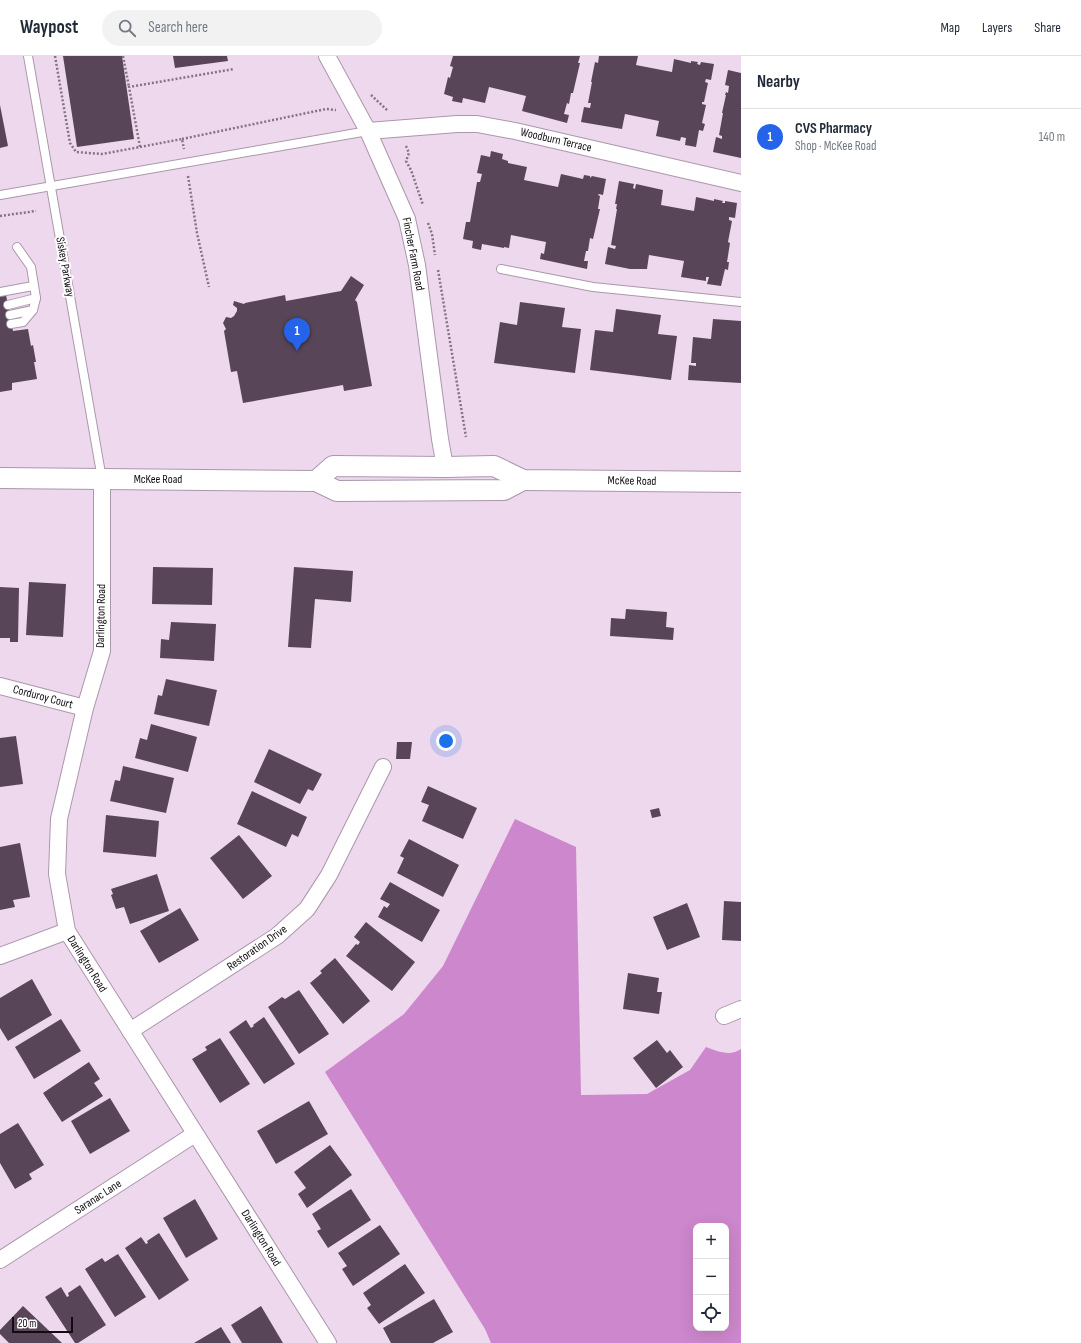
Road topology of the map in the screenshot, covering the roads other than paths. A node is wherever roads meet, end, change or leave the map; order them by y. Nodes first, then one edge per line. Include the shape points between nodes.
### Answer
1 (28, 56) edge
2 (328, 56) edge
3 (368, 131) junction
4 (741, 183) edge
5 (51, 186) junction
6 (0, 195) edge
7 (17, 247) dead end
8 (501, 269) dead end
9 (33, 286) junction
10 (0, 292) edge
11 (36, 298) junction
12 (741, 302) edge
13 (8, 305) dead end
14 (33, 310) junction
15 (10, 315) dead end
16 (11, 324) dead end
17 (446, 467) junction
18 (0, 478) edge
19 (102, 479) junction
20 (522, 480) junction
21 (316, 481) junction
22 (741, 482) edge
23 (0, 686) edge
24 (85, 708) junction
25 (384, 767) dead end
26 (67, 931) junction
27 (0, 956) edge
28 (741, 1009) edge
29 (724, 1016) dead end
30 (130, 1031) junction
31 (195, 1134) junction
32 (0, 1260) edge
33 (328, 1343) edge

1 - 5 lane, Siskey Parkway
2 - 3 street, Fincher Farm Road
3 - 4 street, Woodburn Terrace via 477,124
3 - 5 lane
3 - 17 street, Fincher Farm Road via 407,218 417,265
5 - 6 lane
5 - 19 lane, Siskey Parkway
7 - 9 lane via 31,267
8 - 12 lane via 593,287
9 - 10 lane
9 - 11 lane
11 - 13 lane
11 - 14 lane
14 - 15 lane
14 - 16 lane via 23,322
17 - 20 street, McKee Road via 494,466
17 - 21 street, McKee Road via 333,466
18 - 19 street, McKee Road
19 - 21 street, McKee Road
19 - 24 street, Darlington Road via 102,651
20 - 21 street, McKee Road via 504,490 352,491 337,491
20 - 22 street, McKee Road
23 - 24 street, Corduroy Court
24 - 26 street, Darlington Road via 59,819 57,874
25 - 30 street, Restoration Drive via 329,875 307,909 277,936
26 - 27 street
26 - 30 street, Darlington Road
28 - 29 street
30 - 31 street, Darlington Road
31 - 32 street, Saranac Lane
31 - 33 street, Darlington Road

